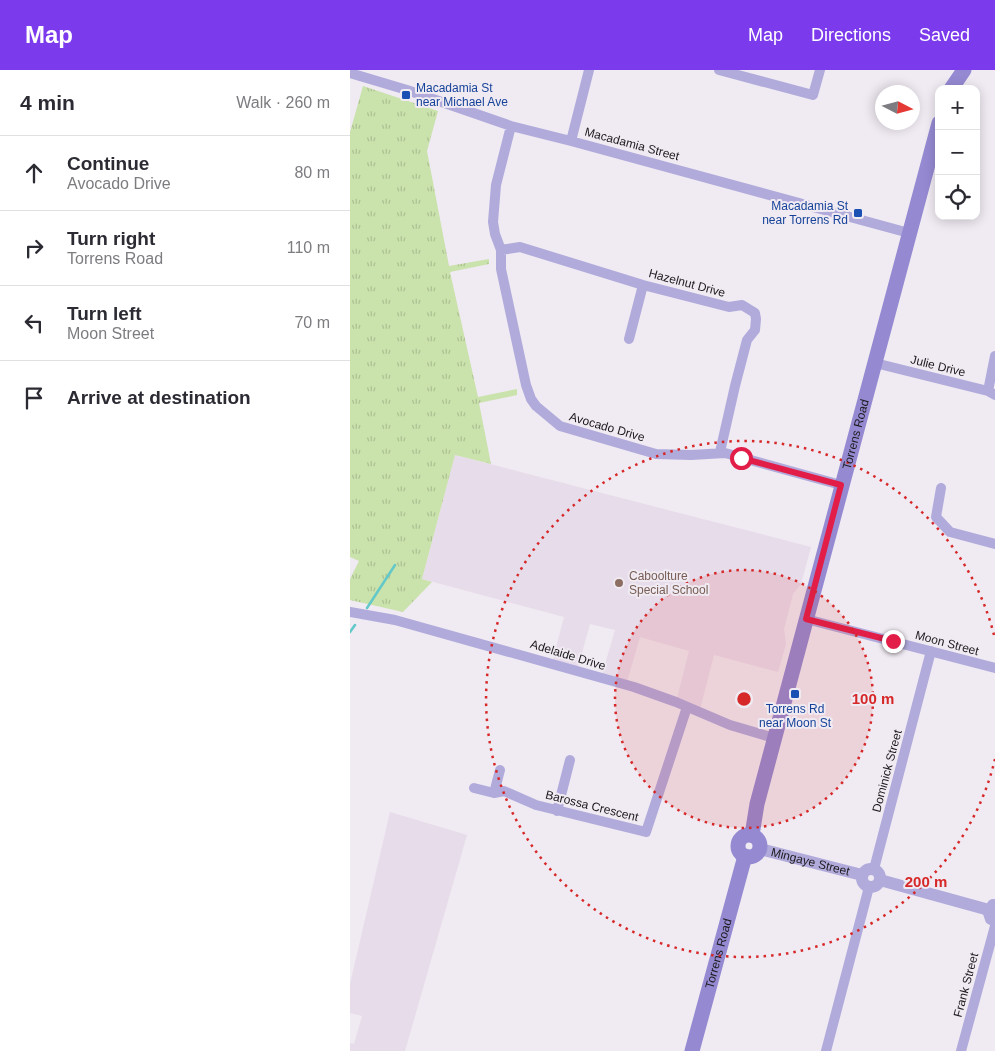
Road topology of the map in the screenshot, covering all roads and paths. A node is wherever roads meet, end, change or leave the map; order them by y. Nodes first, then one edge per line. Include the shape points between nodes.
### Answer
1 (589, 70) edge
2 (719, 70) edge
3 (820, 70) edge
4 (949, 70) edge
5 (964, 70) edge
6 (350, 73) edge
7 (947, 85) edge
8 (954, 85) edge
9 (511, 126) junction
10 (937, 130) edge
11 (571, 141) junction
12 (909, 233) junction
13 (501, 250) junction
14 (643, 284) junction
15 (629, 339) dead end
16 (995, 356) edge
17 (875, 363) junction
18 (991, 393) edge
19 (720, 452) junction
20 (841, 485) junction
21 (941, 488) dead end
22 (995, 544) edge
23 (350, 612) edge
24 (806, 619) junction
25 (931, 651) junction
26 (995, 668) edge
27 (687, 707) junction
28 (774, 738) junction
29 (570, 760) dead end
30 (500, 770) dead end
31 (474, 788) dead end
32 (494, 794) junction
33 (557, 811) junction
34 (752, 835) junction
35 (760, 849) junction
36 (745, 856) junction
37 (874, 879) junction
38 (993, 912) edge
39 (995, 926) edge
40 (692, 1051) edge
41 (826, 1051) edge
42 (961, 1051) edge

1 - 11 street
2 - 3 street via 813,95
4 - 7 main road
5 - 8 main road
6 - 9 street, Macadamia Street
9 - 11 street, Macadamia Street
9 - 13 street, Avocado Drive via 496,185 492,222
10 - 12 main road, Torrens Road
11 - 12 street, Macadamia Street
12 - 17 main road, Torrens Road
13 - 14 street, Hazelnut Drive via 520,247
13 - 19 street, Avocado Drive via 501,269 526,385 531,399 547,417 560,426 656,454
14 - 15 street
14 - 19 street, Hazelnut Drive via 729,307 742,305 755,313 755,330 747,340
16 - 18 street
17 - 18 street, Julie Drive
17 - 20 main road, Torrens Road
19 - 20 street, Avocado Drive
20 - 24 main road, Torrens Road
21 - 22 street via 936,517 950,532
23 - 27 street, Adelaide Drive via 395,620 634,686
24 - 25 street, Moon Street
24 - 28 main road, Torrens Road
25 - 26 street, Moon Street
25 - 37 street, Dominick Street
27 - 28 street, Adelaide Drive via 730,725
27 - 33 street, Barossa Crescent via 646,832
28 - 34 main road, Torrens Road via 756,804
29 - 33 street
30 - 32 street
31 - 32 street, Barossa Crescent
32 - 33 street, Barossa Crescent via 504,790
34 - 35 main road via 760,842
34 - 36 main road via 744,836 738,844 739,851
35 - 36 main road via 756,855
35 - 37 street, Mingaye Street via 862,875 867,869
36 - 40 main road, Torrens Road
37 - 38 street
37 - 41 street, Dominick Street
39 - 42 street, Frank Street

